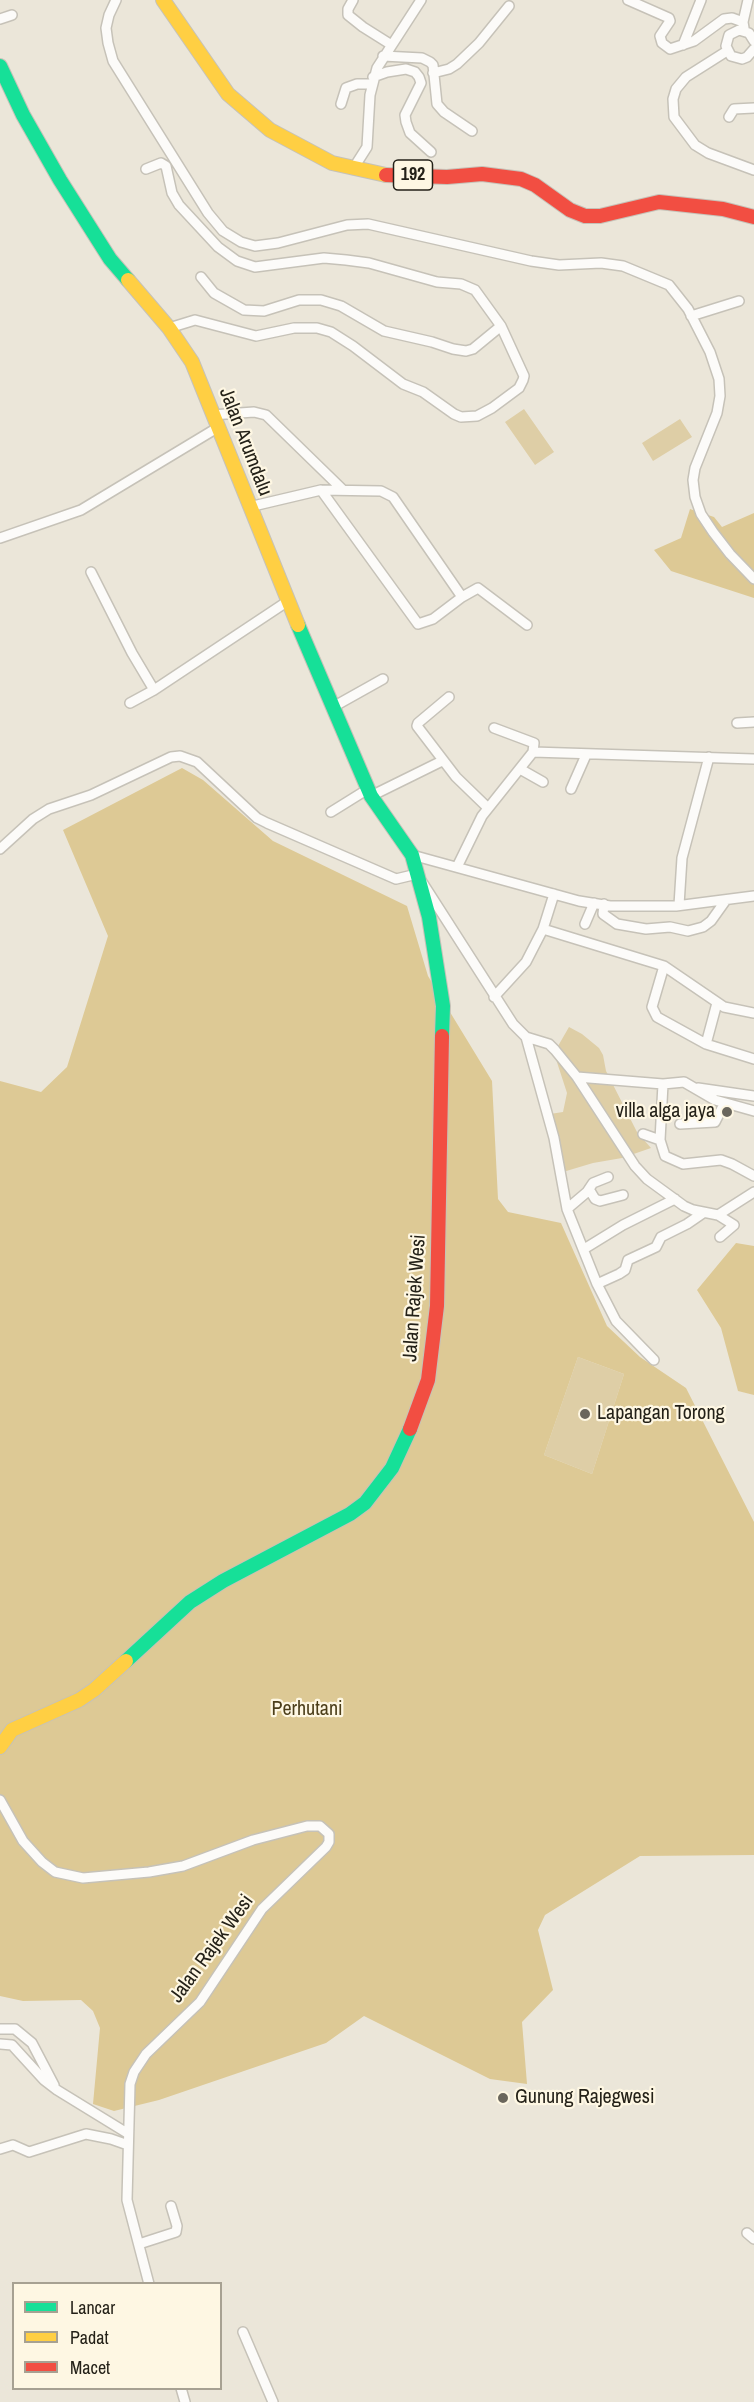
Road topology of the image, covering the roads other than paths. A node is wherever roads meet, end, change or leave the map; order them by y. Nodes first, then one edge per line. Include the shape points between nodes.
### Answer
1 (116, 0) edge
2 (163, 0) edge
3 (353, 0) edge
4 (421, 0) edge
5 (628, 0) edge
6 (701, 0) edge
7 (748, 0) edge
8 (642, 4) edge
9 (509, 6) dead end
10 (12, 15) dead end
11 (0, 19) edge
12 (744, 26) junction
13 (754, 41) edge
14 (390, 44) junction
15 (683, 45) junction
16 (754, 49) edge
17 (728, 51) junction
18 (383, 56) junction
19 (0, 66) edge
20 (433, 73) junction
21 (372, 81) junction
22 (341, 104) dead end
23 (754, 108) edge
24 (729, 117) dead end
25 (472, 131) dead end
26 (431, 152) dead end
27 (146, 169) dead end
28 (353, 169) junction
29 (754, 170) edge
30 (754, 217) edge
31 (201, 278) dead end
32 (739, 301) dead end
33 (691, 316) junction
34 (501, 326) junction
35 (169, 328) junction
36 (215, 422) junction
37 (321, 490) junction
38 (343, 490) junction
39 (249, 507) junction
40 (0, 538) edge
41 (91, 572) dead end
42 (754, 579) edge
43 (462, 597) junction
44 (288, 601) junction
45 (527, 625) dead end
46 (383, 679) dead end
47 (154, 690) junction
48 (449, 697) dead end
49 (130, 703) dead end
50 (333, 707) junction
51 (754, 722) edge
52 (736, 723) dead end
53 (494, 728) dead end
54 (533, 752) junction
55 (586, 755) junction
56 (709, 757) junction
57 (754, 759) edge
58 (442, 760) junction
59 (520, 769) junction
60 (543, 782) dead end
61 (571, 789) dead end
62 (369, 793) junction
63 (488, 808) junction
64 (332, 812) dead end
65 (0, 849) edge
66 (412, 855) junction
67 (457, 867) junction
68 (418, 876) junction
69 (554, 894) junction
70 (754, 896) edge
71 (726, 900) junction
72 (599, 904) junction
73 (679, 905) junction
74 (585, 924) dead end
75 (543, 929) junction
76 (664, 966) junction
77 (495, 997) junction
78 (717, 1004) junction
79 (754, 1013) edge
80 (526, 1037) junction
81 (706, 1044) junction
82 (754, 1059) edge
83 (577, 1077) junction
84 (663, 1084) junction
85 (693, 1087) junction
86 (754, 1096) edge
87 (724, 1104) junction
88 (754, 1111) edge
89 (680, 1124) dead end
90 (643, 1134) dead end
91 (660, 1140) junction
92 (754, 1176) edge
93 (608, 1177) dead end
94 (589, 1189) junction
95 (754, 1192) edge
96 (623, 1195) dead end
97 (675, 1198) junction
98 (567, 1209) junction
99 (703, 1212) junction
100 (718, 1215) junction
101 (720, 1237) dead end
102 (584, 1248) junction
103 (597, 1284) junction
104 (654, 1360) dead end
105 (0, 1746) edge
106 (0, 1800) edge
107 (0, 2029) edge
108 (0, 2044) edge
109 (57, 2090) junction
110 (127, 2133) junction
111 (128, 2145) junction
112 (0, 2149) edge
113 (171, 2206) dead end
114 (139, 2244) junction
115 (149, 2282) edge
116 (243, 2332) dead end
117 (273, 2402) edge

1 - 33 street via 106,28 113,61 208,213 223,231 241,242 255,246 278,243 347,225 368,224 531,261 623,266 669,285
2 - 28 street, 192 via 228,94 249,115 332,163
3 - 14 street via 348,15
4 - 14 street
5 - 8 street
6 - 15 street
7 - 12 street
8 - 15 street via 669,18 660,36 667,48
9 - 20 street via 457,64
10 - 11 street
12 - 13 street
12 - 15 street via 732,18 724,19
12 - 17 street via 729,35
14 - 18 street
16 - 17 street via 742,59
17 - 29 street via 686,77 676,89 674,117 695,145
18 - 20 street via 426,59 433,65
18 - 21 street
19 - 35 street, Jalan Arumdalu via 28,125 104,249
20 - 25 street via 438,104
21 - 22 street via 346,88
21 - 26 street via 387,72 415,72 421,84 405,116 406,122 410,133
21 - 28 street via 367,147
23 - 24 street via 734,109
27 - 34 street via 161,163 166,166 179,205 218,247 237,261 255,267 324,258 369,262 437,282 460,284 475,290
28 - 30 street, 192 via 384,175 482,174 521,179 585,216 659,202 723,209
31 - 34 street via 227,302 252,312 299,300 321,300 341,306 384,331 465,351
32 - 33 street
33 - 42 street via 716,370 720,396 695,468 695,497 713,532
34 - 35 street via 524,380 508,398 468,417 454,414 423,392 403,384 331,332 294,328 256,336 195,320
35 - 36 street, Jalan Arumdalu via 192,362
36 - 38 street via 254,412 266,415
36 - 39 street, Jalan Arumdalu
36 - 40 street via 81,510
37 - 38 street
37 - 39 street
37 - 43 street via 418,624 433,619
38 - 43 street via 381,491 393,497
39 - 44 street, Jalan Arumdalu
41 - 47 street
43 - 45 street via 478,588
44 - 47 street
44 - 50 street, Jalan Arumdalu
46 - 50 street
47 - 49 street
48 - 58 street via 417,726
50 - 62 street, Jalan Arumdalu
51 - 52 street
53 - 54 street via 534,743
54 - 55 street
54 - 59 street
55 - 56 street
55 - 61 street
56 - 57 street
56 - 73 street via 682,858
58 - 62 street
58 - 63 street
59 - 60 street
59 - 63 street
62 - 64 street
62 - 66 street, Jalan Arumdalu
63 - 67 street
65 - 68 street via 49,809 180,756 197,762 257,818 396,879
66 - 67 street
66 - 68 street, Jalan Rajek Wesi
67 - 69 street
68 - 77 street
68 - 105 street, Jalan Rajek Wesi via 443,1006 437,1306 428,1380 392,1468 365,1503 350,1515 190,1602 94,1690 12,1730
69 - 72 street
69 - 75 street
70 - 71 street
71 - 72 street via 711,921 688,931 617,924 603,914
71 - 73 street
72 - 73 street
72 - 74 street
75 - 76 street
75 - 77 street via 526,962
76 - 78 street
76 - 81 street via 652,1012
77 - 80 street
78 - 79 street
78 - 81 street
80 - 83 street via 549,1044
80 - 98 street via 554,1138
81 - 82 street
83 - 84 street
83 - 97 street via 635,1166
84 - 85 street via 684,1082
84 - 91 street
85 - 86 street
85 - 87 street
87 - 88 street
87 - 89 street via 716,1122
90 - 91 street
91 - 92 street via 671,1161 683,1164 721,1160
93 - 94 street via 592,1183
94 - 96 street via 600,1201
94 - 98 street
95 - 100 street
97 - 99 street via 684,1206
97 - 102 street
98 - 102 street
99 - 100 street
99 - 103 street via 661,1237 656,1246 628,1260 625,1270
100 - 101 street via 734,1225
102 - 103 street
103 - 104 street via 616,1321
106 - 110 street, Jalan Rajek Wesi via 23,1841 42,1862 55,1872 83,1878 183,1866 261,1837 307,1826 320,1826 328,1834 326,1847 262,1909 200,2002 146,2054 130,2084
107 - 109 street via 15,2030 32,2043
108 - 109 street via 12,2045
109 - 110 street
110 - 111 street, Jalan Rajek Wesi
111 - 112 street via 86,2134 30,2152 13,2145
111 - 114 street, Jalan Rajek Wesi via 127,2200
113 - 114 street via 176,2232
114 - 115 street, Jalan Rajek Wesi
116 - 117 street

